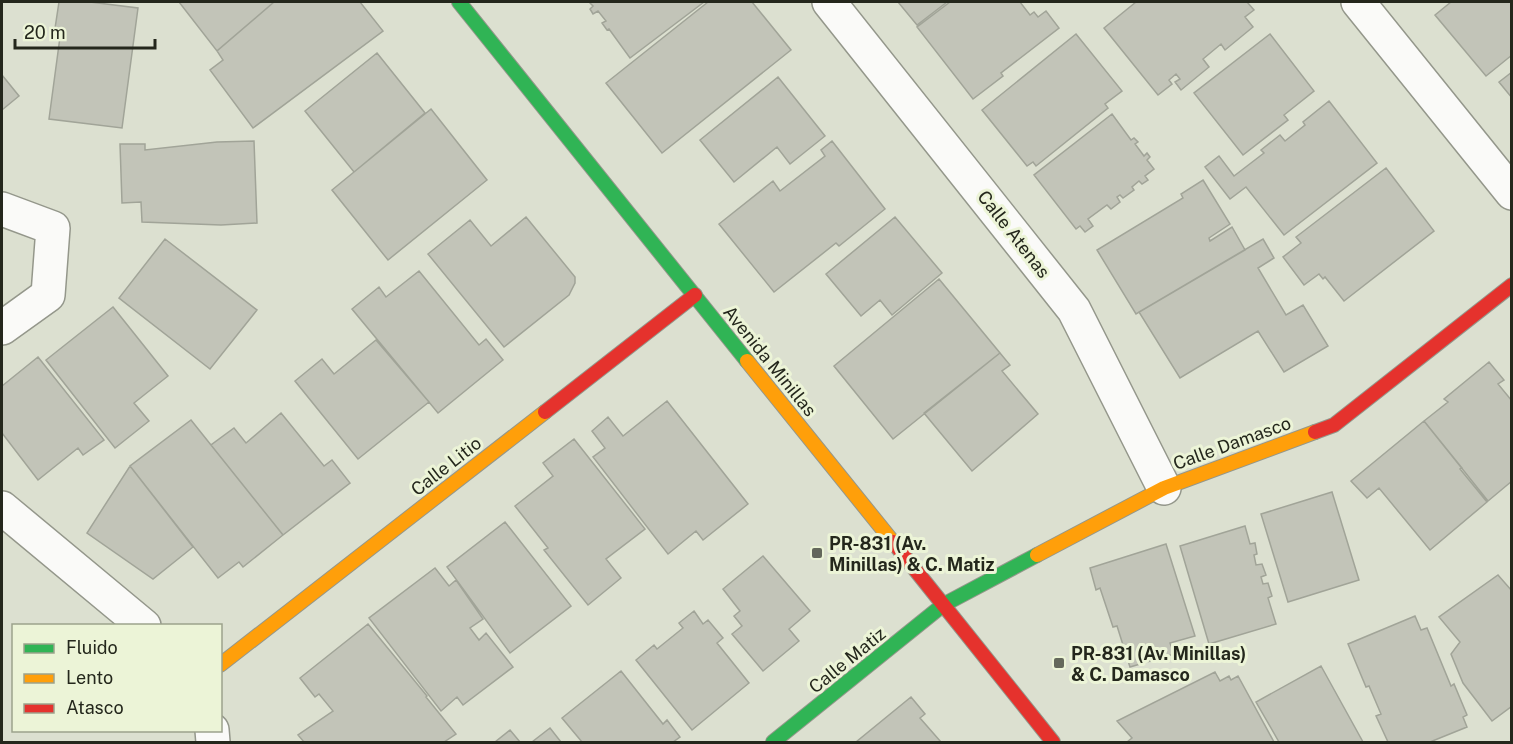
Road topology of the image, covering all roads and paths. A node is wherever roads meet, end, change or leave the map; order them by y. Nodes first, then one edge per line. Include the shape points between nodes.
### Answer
1 (459, 2) edge
2 (829, 2) edge
3 (1358, 2) edge
4 (1512, 193) edge
5 (2, 209) edge
6 (1512, 285) edge
7 (694, 296) junction
8 (2, 328) edge
9 (1164, 488) junction
10 (2, 508) edge
11 (943, 605) junction
12 (142, 624) edge
13 (222, 663) edge
14 (773, 742) edge
15 (1053, 742) edge

1 - 7 street, Avenida Minillas
2 - 9 street, Calle Atenas via 1074,310
3 - 4 street
5 - 8 street via 53,228 48,295
6 - 9 street, Calle Damasco via 1334,425
7 - 11 street, Avenida Minillas
7 - 13 street, Calle Litio
9 - 11 street, Calle Damasco
10 - 12 street
11 - 14 street, Calle Matiz
11 - 15 street, Avenida Minillas

